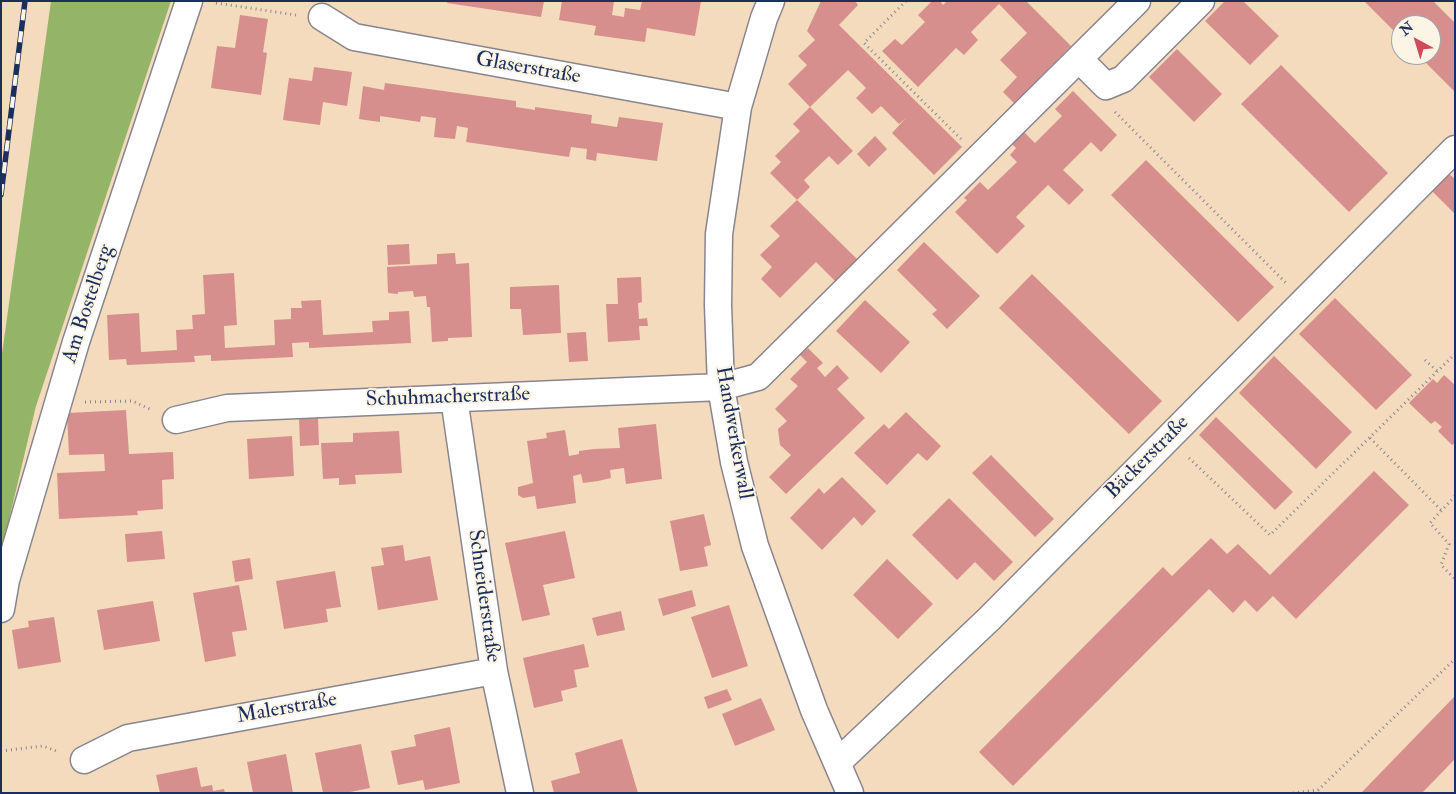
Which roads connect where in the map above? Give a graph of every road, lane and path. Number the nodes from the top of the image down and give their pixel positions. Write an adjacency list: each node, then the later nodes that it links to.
1 (189, 1): 19 (street, Am Bostelberg)
2 (771, 1): 10 (street, Handwerkerwall)
3 (906, 1): 12 (path)
4 (1137, 1): 8 (street)
5 (1201, 1): 9 (street)
6 (215, 3): 7 (path)
7 (322, 17): 10 (street, Glaserstraße)
8 (1079, 59): 9 (street); 12 (street)
9 (1106, 86): 13 (path)
10 (738, 107): 17 (street, Handwerkerwall)
11 (1455, 149): 13 (street, Bäckerstraße)
12 (979, 157): 17 (street)
13 (1304, 301): 21 (street, Bäckerstraße)
14 (1455, 354): 16 (path)
15 (1426, 360): 16 (path)
16 (1438, 371): 22 (path)
17 (721, 386): 18 (street, Schuhmacherstraße); 31 (street, Handwerkerwall)
18 (454, 398): 20 (street, Schuhmacherstraße); 28 (street, Schneiderstraße)
19 (57, 403): 20 (path); 26 (street, Am Bostelberg)
20 (176, 420)
21 (1168, 438): 22 (path); 31 (street, Bäckerstraße)
22 (1370, 438): 24 (path)
23 (1455, 496): 24 (path)
24 (1442, 510): 25 (path)
25 (1455, 579)
26 (1, 609)
27 (1455, 659): 34 (path)
28 (494, 671): 30 (street, Malerstraße); 32 (street, Schneiderstraße)
29 (1, 751): 30 (path)
30 (84, 760)
31 (837, 763): 33 (street, Handwerkerwall)
32 (520, 793)
33 (850, 793)
34 (1293, 793)

